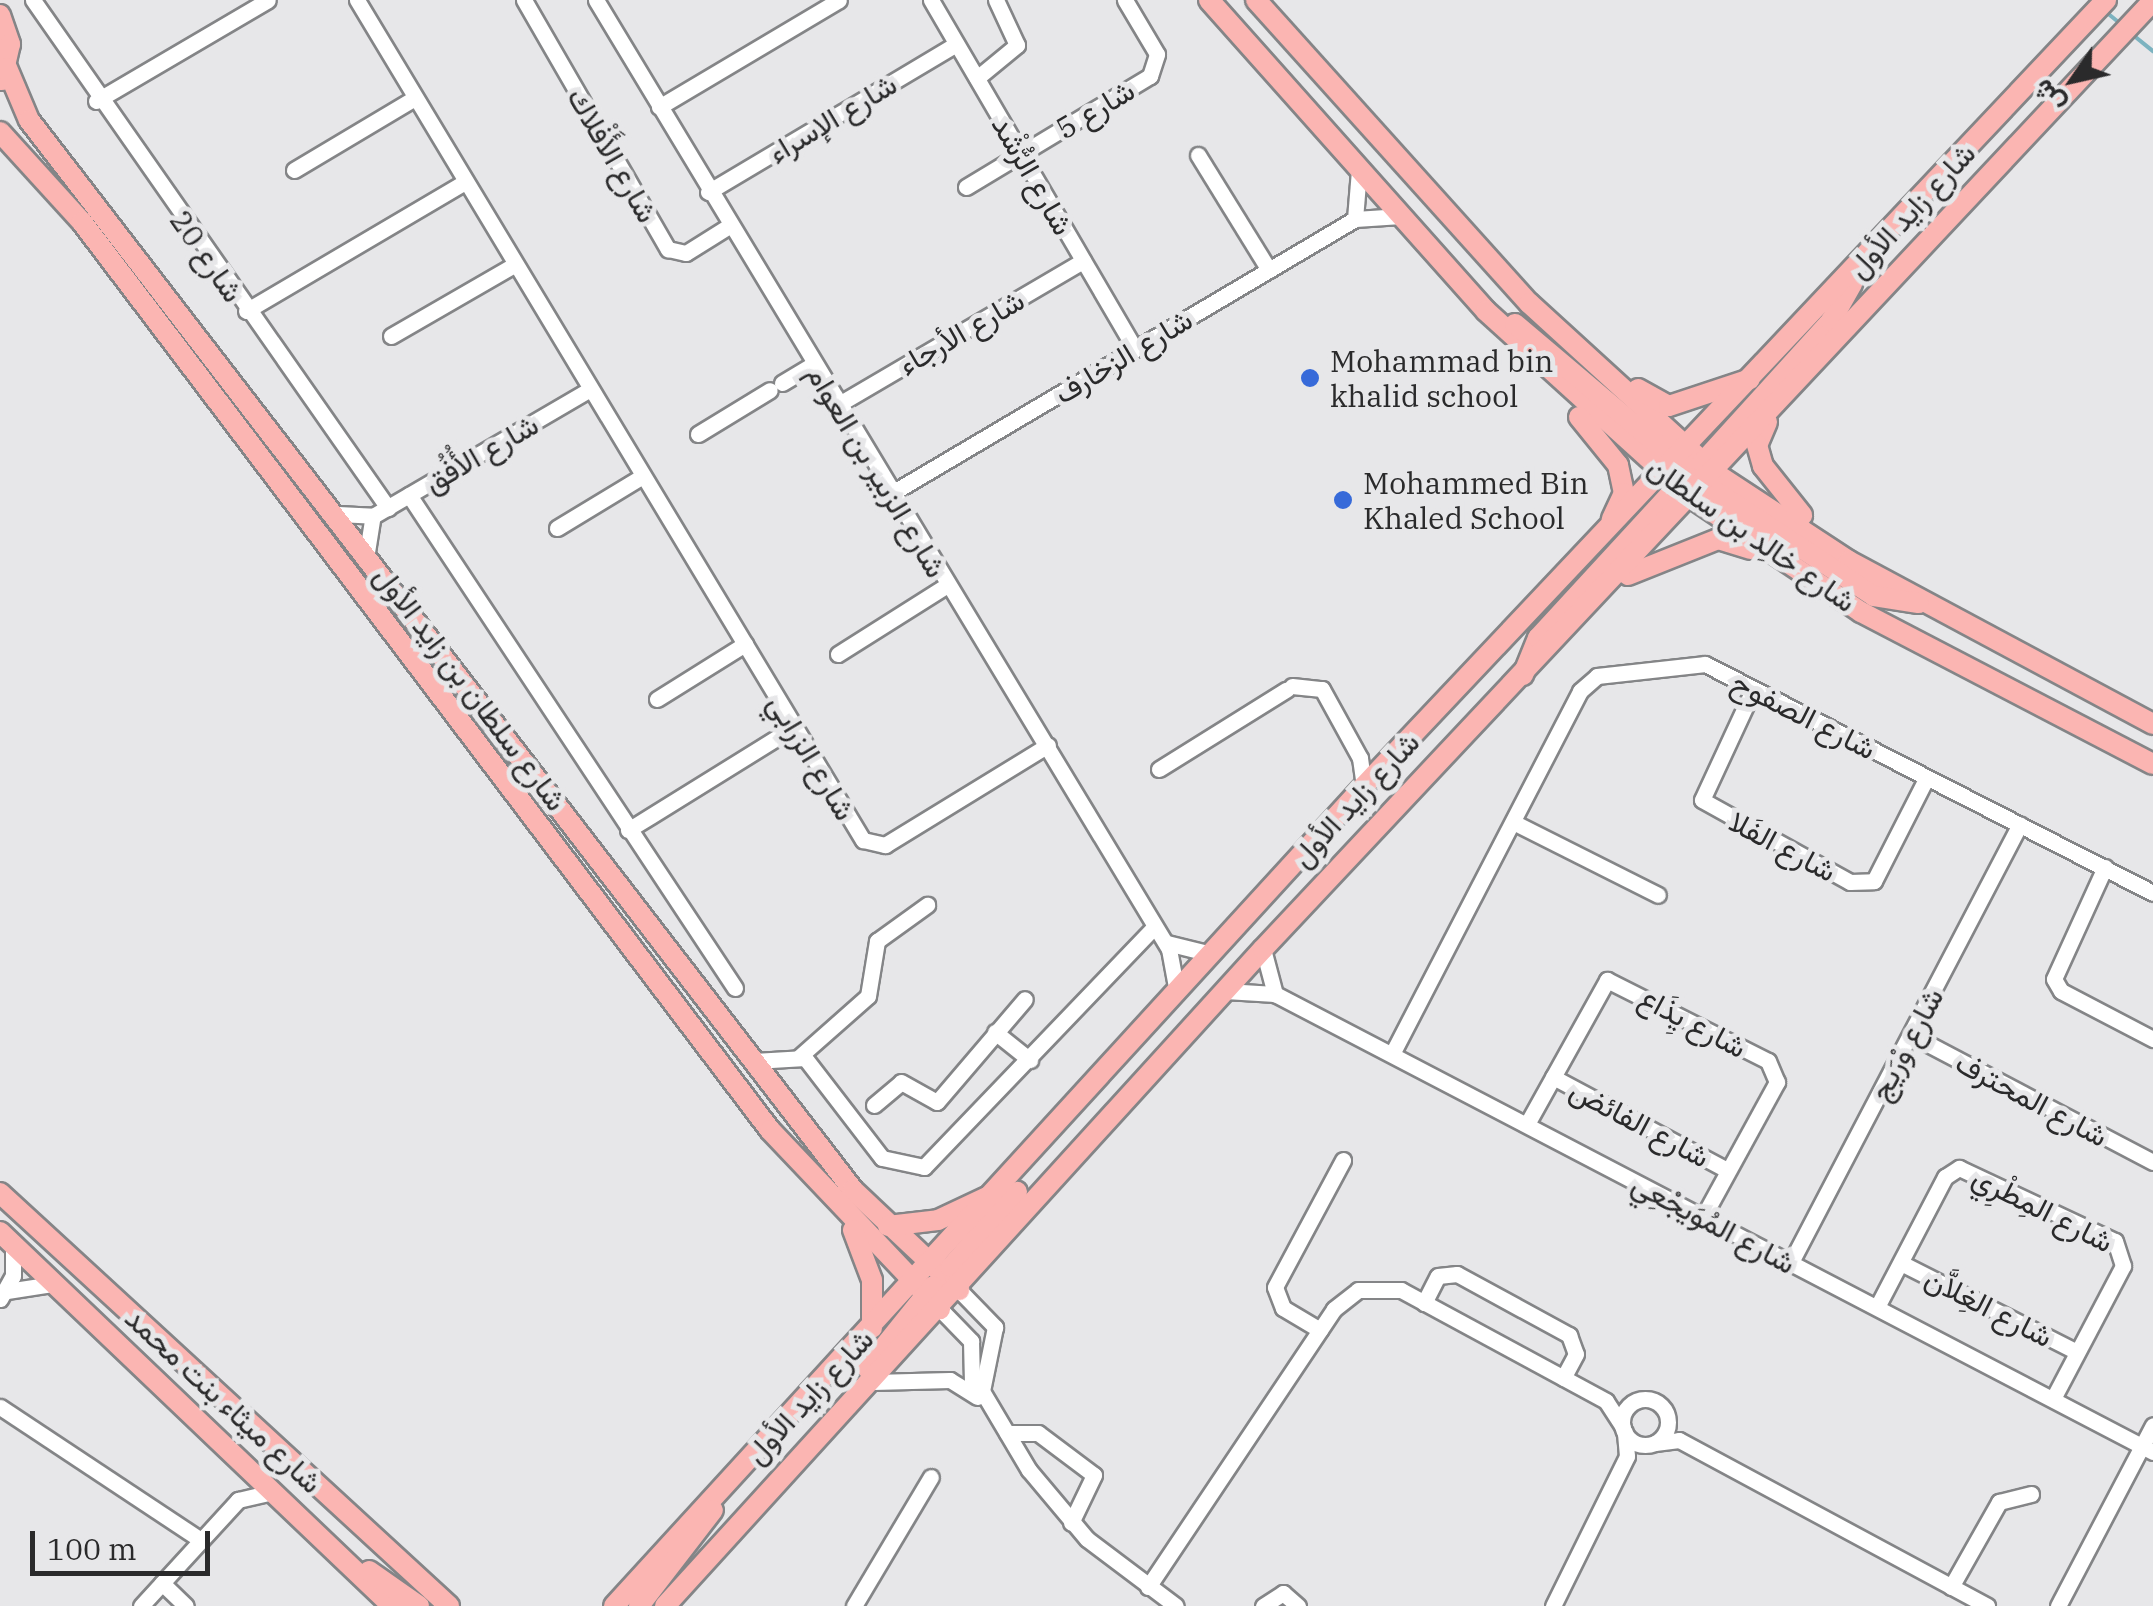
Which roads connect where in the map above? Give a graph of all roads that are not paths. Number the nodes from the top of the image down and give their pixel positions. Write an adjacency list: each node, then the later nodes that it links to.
1 (33, 0): 19 (street, شارع 20)
2 (268, 0): 19 (street)
3 (357, 0): 18 (street, شارع الزرابي)
4 (524, 0): 31 (street, شارع الأَفْلاك)
5 (596, 0): 20 (street, شارع الزبير بن العوام)
6 (839, 0): 20 (street)
7 (931, 0): 15 (street, شارع الرُّشْد)
8 (996, 0): 17 (street)
9 (1126, 0): 22 (street, شارع 5)
10 (1209, 0): 24 (main road, شارع خالِد بن سلطان)
11 (1256, 0): 39 (main road, شارع خالِد بن سلطان)
12 (2106, 0): 34 (main road, شارع زايد الأول)
13 (2153, 1): 46 (main road, شارع زايد الأول)
14 (0, 15): 16 (main road, شارع سلطان بن زايد الأول)
15 (956, 44): 17 (street, شارع الرُّشْد); 28 (street, شارع الإسراء)
16 (4, 76): 53 (main road, شارع سلطان بن زايد الأول)
17 (977, 78): 22 (street, شارع الرُّشْد)
18 (415, 98): 25 (street); 26 (street, شارع الزرابي)
19 (96, 101): 36 (street, شارع 20)
20 (659, 108): 28 (street, شارع الزبير بن العوام)
21 (0, 132): 62 (main road, شارع سلطان بن زايد الأول)
22 (1021, 154): 27 (street, شارع 5); 32 (street, شارع الرُّشْد)
23 (1198, 155): 35 (street)
24 (1359, 169): 29 (main road, شارع خالِد بن سلطان); 30 (street)
25 (294, 170)
26 (465, 182): 33 (street, شارع الزرابي); 36 (street)
27 (966, 187)
28 (708, 192): 31 (street, شارع الزبير بن العوام)
29 (1404, 217): 30 (street, شارع الزخارف); 37 (main road, شارع خالِد بن سلطان)
30 (1355, 218): 35 (street, شارع الزخارف)
31 (729, 226): 41 (street, شارع الزبير بن العوام)
32 (1084, 260): 40 (street, شارع الرُّشْد); 45 (street, شارع الأرجاء)
33 (514, 264): 38 (street); 44 (street, شارع الزرابي)
34 (1858, 266): 43 (main road, شارع زايد الأول); 48 (main road)
35 (1269, 270): 40 (street, شارع الزخارف)
36 (246, 311): 52 (street, شارع 20)
37 (1486, 311): 42 (main road, شارع خالِد بن سلطان); 48 (main road)
38 (391, 336)
39 (1572, 347): 43 (main road); 48 (main road, شارع خالِد بن سلطان)
40 (1134, 349): 50 (street, شارع الزخارف)
41 (812, 366): 45 (street, شارع الزبير بن العوام); 47 (street)
42 (1550, 373): 48 (main road, شارع خالِد بن سلطان); 56 (main road)
43 (1756, 376): 48 (main road, شارع زايد الأول)
44 (590, 389): 49 (street, شارع الزرابي); 51 (street, شارع الأُفُق)
45 (839, 404): 50 (street, شارع الزبير بن العوام)
46 (1779, 405): 48 (main road, شارع زايد الأول); 57 (main road)
47 (698, 434)
48 (1690, 473): 56 (main road, شارع زايد الأول); 57 (main road, شارع خالِد بن سلطان); 58 (main road, شارع خالِد بن سلطان); 59 (main road, شارع زايد الأول); 61 (main road); 65 (main road)
49 (643, 476): 54 (street); 63 (street, شارع الزرابي)
50 (892, 493): 60 (street, شارع الزبير بن العوام)
51 (409, 495): 52 (street, شارع الأُفُق); 80 (street)
52 (380, 512): 53 (street); 55 (street)
53 (338, 514): 55 (main road, شارع سلطان بن زايد الأول)
54 (557, 528)
55 (367, 552): 66 (main road, شارع سلطان بن زايد الأول)
56 (1585, 560): 73 (main road, شارع زايد الأول)
57 (1849, 561): 61 (main road, شارع خالِد بن سلطان)
58 (1804, 577): 59 (main road); 74 (main road, شارع خالِد بن سلطان)
59 (1613, 583): 65 (main road, شارع زايد الأول)
60 (947, 585): 64 (street); 71 (street, شارع الزبير بن العوام)
61 (1922, 602): 69 (main road, شارع خالِد بن سلطان)
62 (374, 607): 66 (main road); 110 (main road, شارع سلطان بن زايد الأول)
63 (744, 644): 68 (street); 70 (street, شارع الزرابي)
64 (838, 654)
65 (1522, 679): 86 (main road, شارع زايد الأول)
66 (465, 680): 99 (main road, شارع سلطان بن زايد الأول)
67 (1753, 690): 76 (street, شارع الصفوح); 76 (street, شارع الفَلا); 78 (street, شارع الصفوح)
68 (657, 699)
69 (2153, 724)
70 (794, 728): 71 (street, شارع الزرابي); 80 (street)
71 (1048, 745): 85 (street, شارع الزبير بن العوام)
72 (1356, 750): 73 (street); 75 (street); 77 (street)
73 (1393, 756): 77 (main road, شارع زايد الأول)
74 (2153, 764)
75 (1159, 768)
76 (1926, 778): 79 (street, شارع الصفوح)
77 (1364, 786): 87 (main road, شارع زايد الأول)
78 (1513, 822): 83 (street); 96 (street, شارع الصفوح)
79 (2020, 824): 81 (street, شارع الصفوح); 94 (street, شارع وْرَيج)
80 (628, 830): 88 (street)
81 (2104, 868): 82 (street, شارع الصفوح); 95 (street)
82 (2153, 894)
83 (1658, 895)
84 (927, 906): 97 (street)
85 (1158, 934): 87 (street); 90 (street, شارع الزبير بن العوام); 98 (street)
86 (1263, 949): 89 (main road, شارع زايد الأول); 91 (street)
87 (1211, 954): 90 (main road, شارع زايد الأول)
88 (736, 988)
89 (1225, 991): 91 (street, شارع المُوَيجْعِي); 118 (main road, شارع زايد الأول)
90 (1177, 992): 101 (main road, شارع زايد الأول)
91 (1275, 994): 96 (street, شارع المُوَيجْعِي)
92 (1024, 999): 93 (street)
93 (995, 1032): 98 (street); 103 (street)
94 (1911, 1035): 106 (street, شارع المحترف); 116 (street, شارع وْرَيج)
95 (2153, 1039)
96 (1392, 1054): 104 (street, شارع المُوَيجْعِي)
97 (794, 1059): 98 (street); 99 (street); 102 (street)
98 (1030, 1060)
99 (754, 1062): 102 (main road, شارع سلطان بن زايد الأول)
100 (1553, 1077): 104 (street, شارع يِذَاع); 107 (street, شارع الفائض); 107 (street, شارع يِذَاع)
101 (1087, 1094): 108 (main road, شارع زايد الأول); 118 (main road)
102 (782, 1099): 112 (main road, شارع سلطان بن زايد الأول)
103 (874, 1105)
104 (1526, 1124): 111 (street, شارع المُوَيجْعِي)
105 (1343, 1160): 124 (street)
106 (2153, 1162)
107 (1728, 1170): 111 (street, شارع يِذَاع)
108 (1002, 1189): 112 (main road); 115 (main road, شارع زايد الأول)
109 (0, 1193): 158 (main road, شارع ميثاء بنت محمد)
110 (844, 1216): 120 (main road, شارع سلطان بن زايد الأول); 123 (main road)
111 (1702, 1217): 116 (street, شارع المُوَيجْعِي)
112 (888, 1226): 115 (main road, شارع سلطان بن زايد الأول)
113 (6, 1238): 117 (main road, شارع ميثاء بنت محمد); 119 (street)
114 (1901, 1263): 122 (street, شارع المِطْرِي); 125 (street, شارع الغِلاَّن); 125 (street, شارع المِطْرِي)
115 (930, 1264): 118 (main road, شارع سلطان بن زايد الأول); 120 (main road)
116 (1790, 1264): 122 (street, شارع المُوَيجْعِي)
117 (53, 1284): 119 (street); 141 (main road, شارع ميثاء بنت محمد)
118 (961, 1288): 120 (main road, شارع زايد الأول); 136 (street)
119 (4, 1295)
120 (928, 1297): 123 (main road, شارع زايد الأول); 127 (main road, شارع زايد الأول); 128 (street); 142 (main road)
121 (1424, 1302): 124 (street); 126 (street); 126 (street)
122 (1877, 1307): 129 (street, شارع المُوَيجْعِي)
123 (872, 1328): 144 (main road, شارع زايد الأول)
124 (1320, 1330): 152 (street)
125 (2077, 1352): 129 (street, شارع المِطْرِي)
126 (1564, 1378): 131 (street)
127 (873, 1382): 128 (street); 142 (main road, شارع زايد الأول)
128 (978, 1398): 136 (street)
129 (2053, 1399): 139 (street, شارع المُوَيجْعِي)
130 (1635, 1400): 131 (street); 133 (street); 135 (street)
131 (1606, 1401): 135 (street)
132 (0, 1407): 149 (street)
133 (1669, 1420): 137 (street); 138 (street)
134 (2153, 1425): 139 (street)
135 (1624, 1429): 138 (street); 140 (street)
136 (1007, 1433): 148 (street); 148 (street)
137 (1679, 1440): 138 (street); 153 (street)
138 (1650, 1444): 140 (street)
139 (2148, 1449): 168 (street)
140 (1627, 1456): 166 (street)
141 (243, 1462): 145 (main road, شارع ميثاء بنت محمد); 147 (street)
142 (790, 1473): 161 (main road, شارع زايد الأول)
143 (932, 1476): 162 (street)
144 (722, 1490): 159 (main road, شارع زايد الأول); 160 (main road)
145 (274, 1492): 147 (street); 150 (main road, شارع ميثاء بنت محمد)
146 (2031, 1494): 153 (street)
147 (238, 1500): 149 (street)
148 (1071, 1523): 152 (street)
149 (200, 1540): 151 (street)
150 (344, 1560): 156 (main road, شارع ميثاء بنت محمد); 157 (main road)
151 (162, 1583): 154 (street); 155 (street)
152 (1148, 1587): 163 (street)
153 (1951, 1587): 167 (street)
154 (140, 1606)
155 (186, 1606)
156 (392, 1606)
157 (420, 1606)
158 (449, 1606)
159 (614, 1606)
160 (639, 1606)
161 (666, 1606)
162 (854, 1606)
163 (1176, 1606)
164 (1263, 1606): 165 (street)
165 (1298, 1606)
166 (1553, 1606)
167 (1987, 1606)
168 (2058, 1606)

